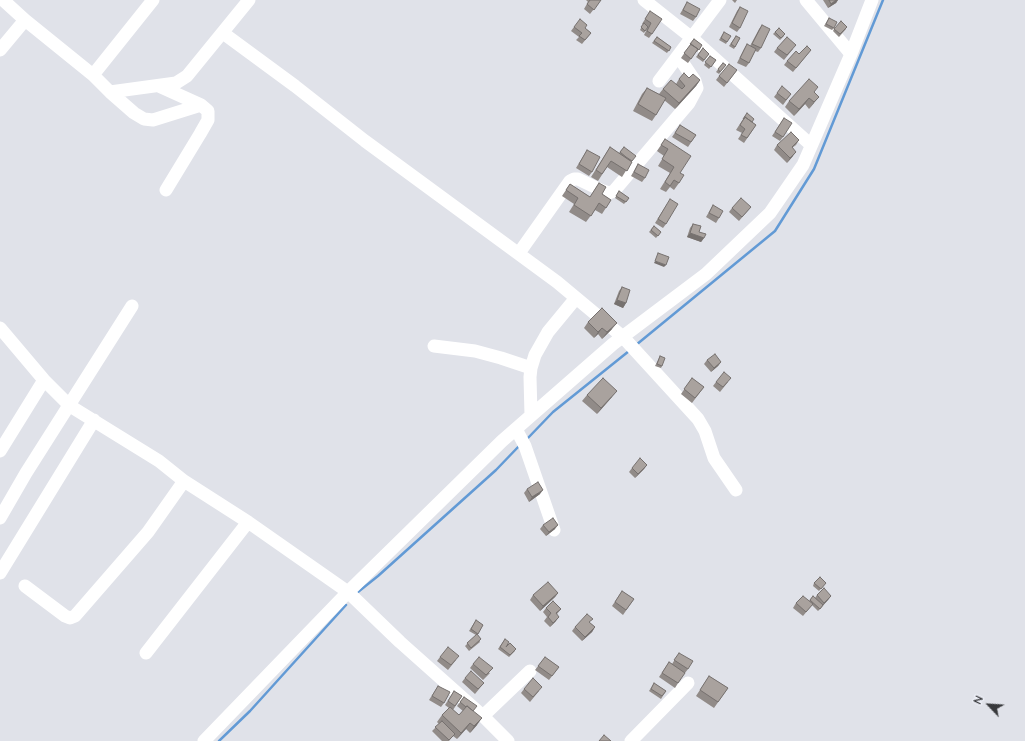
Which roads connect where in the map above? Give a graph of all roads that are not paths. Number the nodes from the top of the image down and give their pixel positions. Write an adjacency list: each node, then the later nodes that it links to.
1 (3, 0): 8 (street)
2 (153, 0): 14 (street)
3 (249, 0): 9 (street)
4 (644, 0): 10 (street)
5 (720, 0): 10 (street)
6 (806, 0): 12 (street)
7 (872, 0): 12 (street)
8 (25, 20): 11 (street); 14 (street)
9 (223, 33): 16 (street); 21 (street)
10 (692, 38): 13 (street); 19 (street)
11 (0, 50)
12 (851, 54): 19 (street)
13 (678, 56): 15 (street); 21 (street)
14 (93, 75): 17 (street)
15 (659, 81)
16 (159, 86): 17 (street); 18 (street)
17 (110, 92): 18 (street)
18 (201, 105): 20 (street)
19 (811, 146): 25 (street)
20 (166, 190)
21 (519, 254): 22 (street)
22 (576, 298): 25 (street); 27 (street)
23 (132, 306): 29 (street)
24 (1, 332): 28 (street)
25 (628, 342): 30 (street); 35 (street)
26 (434, 346): 27 (street)
27 (531, 368): 30 (street)
28 (44, 380): 29 (street); 33 (street)
29 (70, 406): 31 (street); 36 (street)
30 (531, 415): 32 (street)
31 (94, 420): 34 (street); 39 (street)
32 (517, 430): 38 (street); 41 (street)
33 (0, 451)
34 (184, 481): 37 (street); 40 (street)
35 (736, 490)
36 (0, 518)
37 (248, 522): 41 (street); 42 (street)
38 (554, 530)
39 (0, 573)
40 (25, 586)
41 (348, 592): 45 (street); 46 (street)
42 (146, 653)
43 (530, 671): 45 (street)
44 (688, 683): 48 (street)
45 (483, 716): 47 (street)
46 (204, 741)
47 (508, 741)
48 (631, 741)

